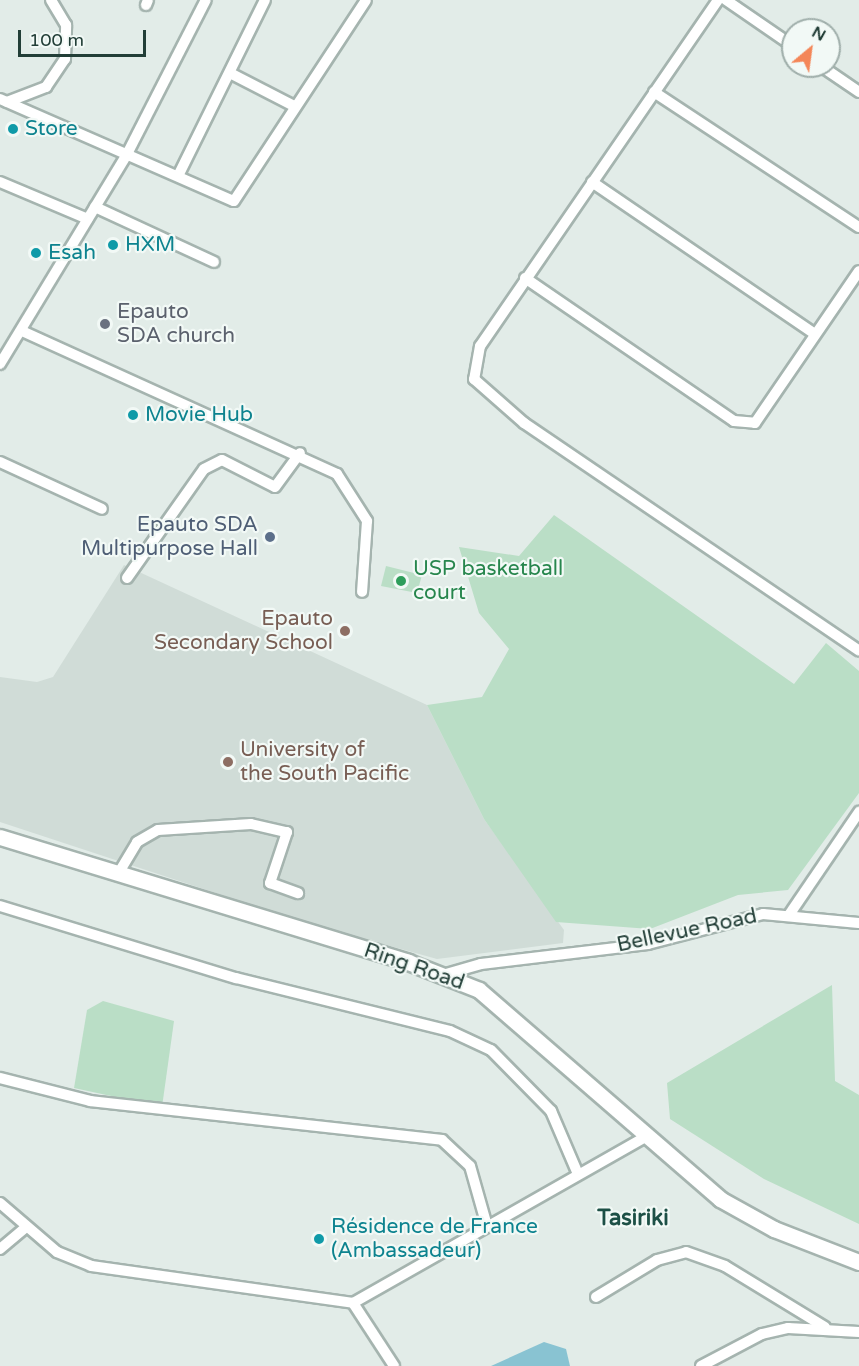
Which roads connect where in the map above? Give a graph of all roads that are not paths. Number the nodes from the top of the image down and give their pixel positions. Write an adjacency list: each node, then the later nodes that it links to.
1 (51, 0): 12 (street)
2 (207, 0): 14 (street)
3 (265, 0): 8 (street)
4 (366, 0): 13 (street)
5 (718, 0): 10 (street)
6 (726, 0): 7 (street)
7 (781, 38)
8 (230, 73): 13 (street); 15 (street)
9 (839, 78): 11 (street)
10 (654, 92): 17 (street); 20 (street)
11 (859, 92)
12 (4, 100): 14 (street)
13 (294, 106): 15 (street)
14 (126, 156): 15 (street); 18 (street)
15 (178, 176)
16 (0, 182): 19 (street)
17 (592, 182): 23 (street); 25 (street)
18 (95, 207): 19 (street); 21 (street)
19 (88, 219): 24 (street)
20 (859, 227)
21 (214, 262)
22 (859, 271): 25 (street)
23 (525, 278): 25 (street); 32 (street)
24 (22, 331): 26 (street); 27 (street)
25 (815, 334)
26 (0, 364)
27 (300, 453): 30 (street); 31 (street)
28 (0, 462): 29 (street)
29 (102, 509)
30 (127, 578)
31 (362, 592)
32 (859, 651)
33 (859, 812): 38 (street)
34 (0, 837): 35 (main road, Ring Road)
35 (118, 874): 36 (street); 40 (main road, Ring Road)
36 (298, 893)
37 (0, 906): 43 (street)
38 (789, 915): 39 (street, Bellevue Road); 40 (street, Bellevue Road)
39 (859, 923)
40 (446, 974): 42 (main road, Ring Road)
41 (0, 1078): 45 (street)
42 (649, 1135): 43 (street); 48 (main road, Ring Road)
43 (578, 1174): 45 (street)
44 (0, 1203): 46 (street)
45 (487, 1226): 50 (street)
46 (25, 1228): 47 (street); 50 (street)
47 (0, 1250)
48 (859, 1262)
49 (596, 1297): 51 (street)
50 (353, 1303): 53 (street)
51 (825, 1327): 52 (street); 54 (street)
52 (859, 1332)
53 (394, 1366)
54 (701, 1366)

